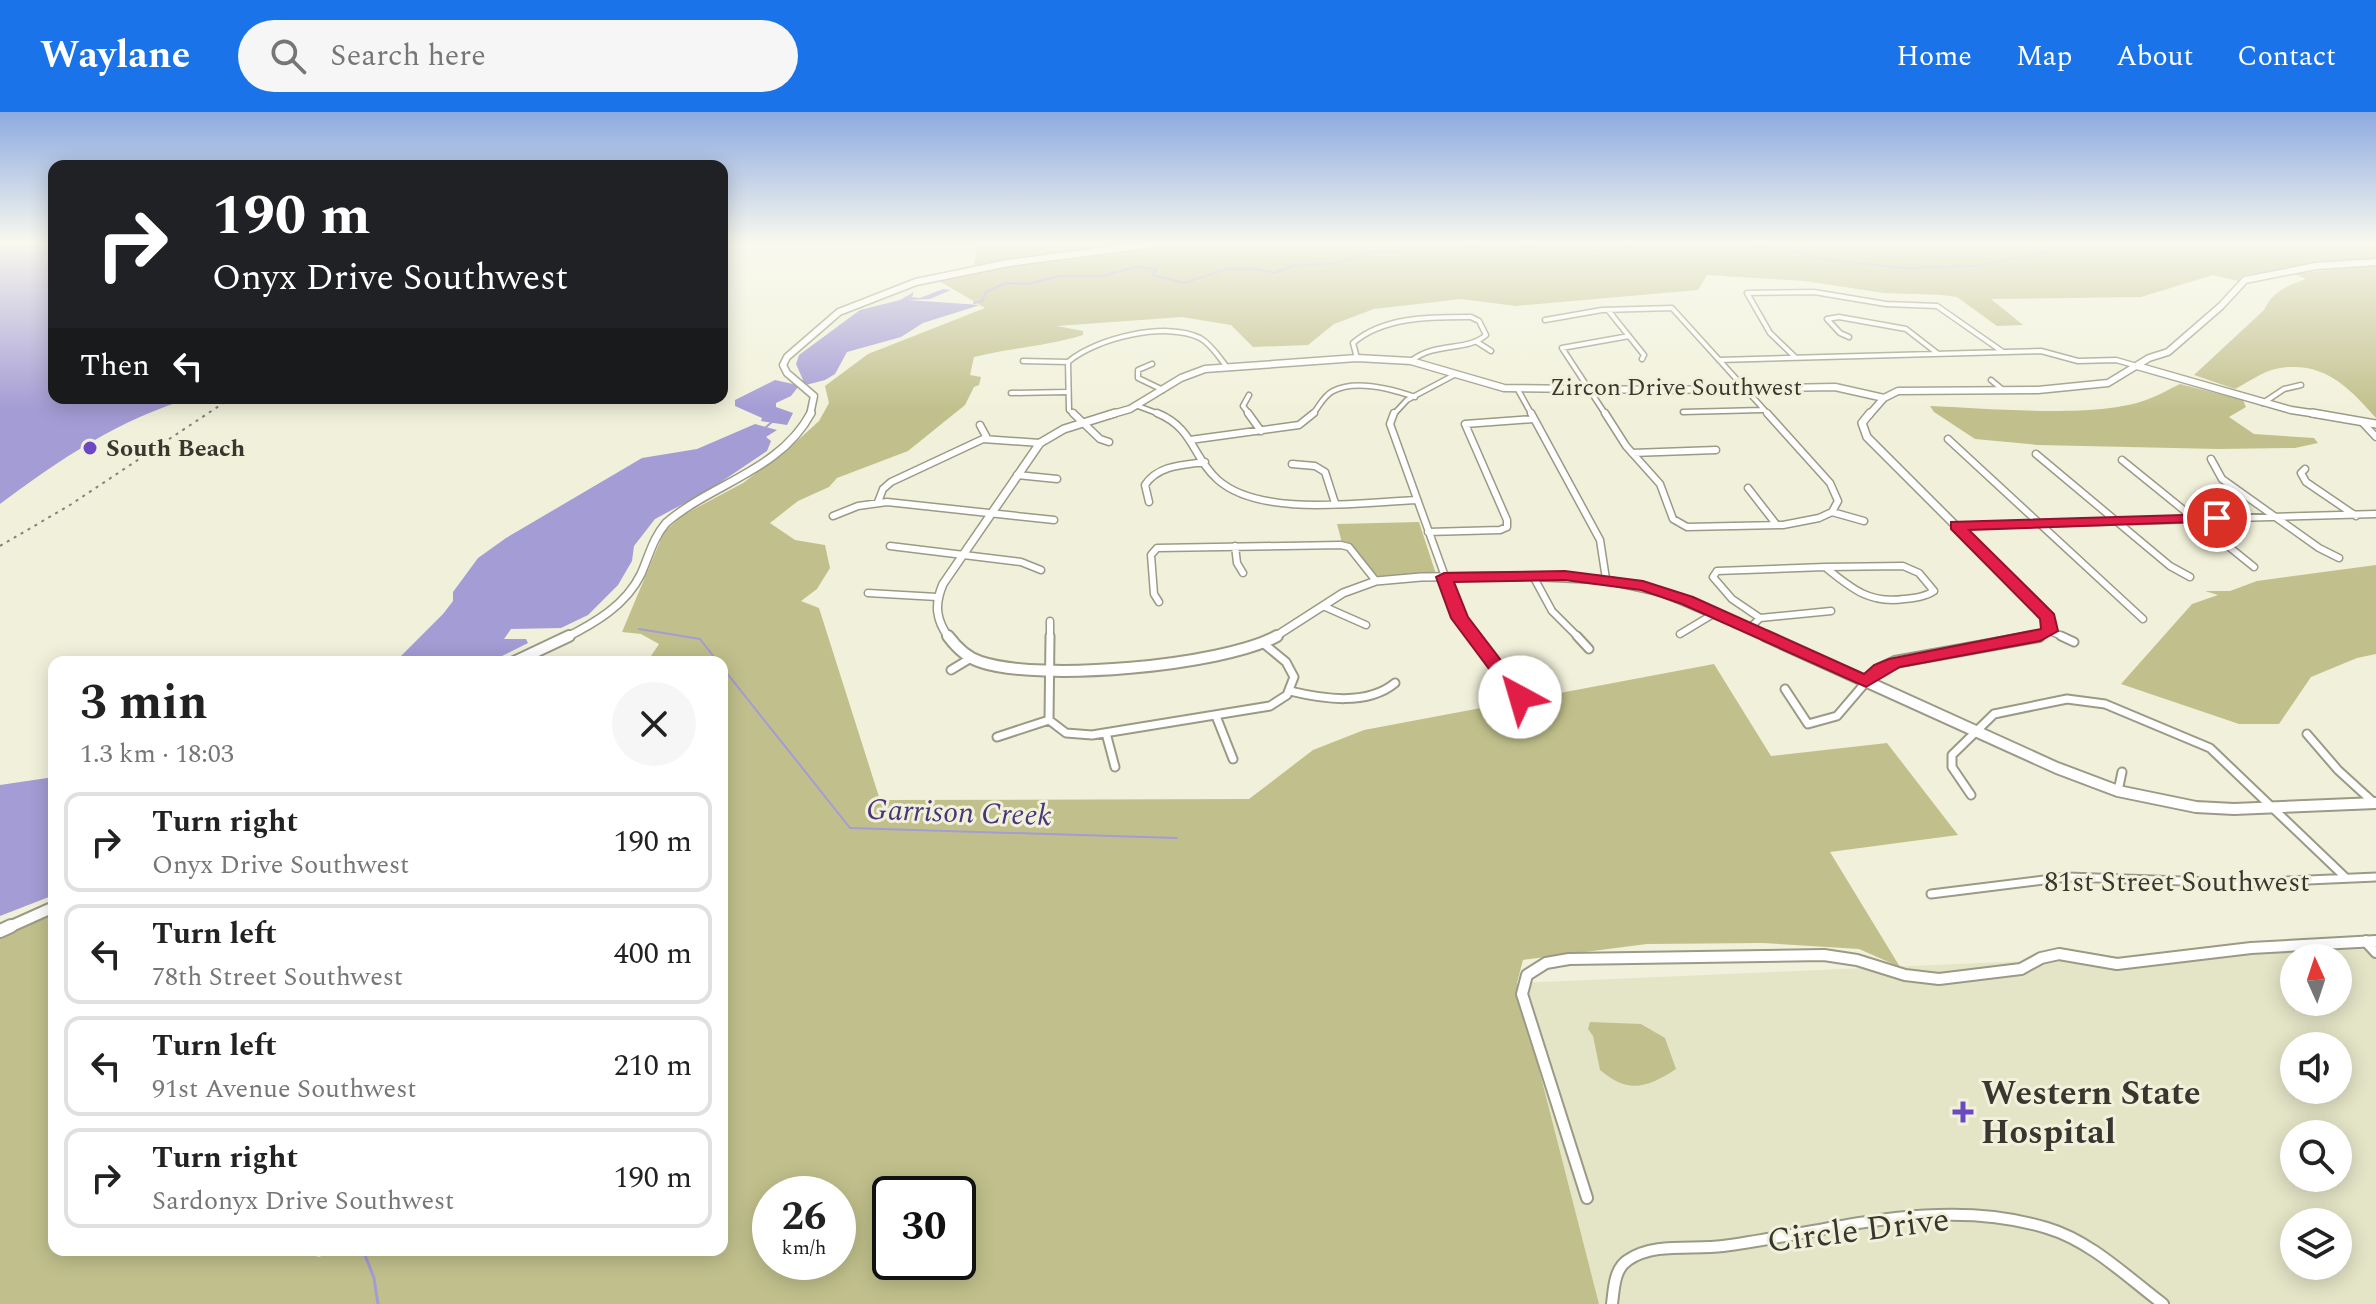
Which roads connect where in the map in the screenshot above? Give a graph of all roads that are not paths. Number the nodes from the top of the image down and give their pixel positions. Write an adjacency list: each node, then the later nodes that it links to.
1 (871, 299): 116 (street)
2 (1750, 299): 13 (street)
3 (1854, 299): 11 (street)
4 (2228, 299): 22 (street, Zircon Drive Southwest)
5 (1608, 310): 6 (street); 7 (street); 16 (street)
6 (1545, 320)
7 (1629, 336): 15 (street); 27 (street)
8 (1849, 337): 12 (street)
9 (1477, 342): 10 (street); 14 (street); 18 (street)
10 (1491, 351)
11 (2003, 352): 12 (street); 22 (street)
12 (1938, 353): 13 (street)
13 (1795, 357): 16 (street)
14 (1357, 358): 18 (street, Zircon Drive Southwest); 21 (street, Zircon Drive Southwest)
15 (1642, 359)
16 (1719, 360): 29 (street)
17 (1023, 361): 19 (street)
18 (1411, 361): 23 (street, Zircon Drive Southwest)
19 (1068, 362): 21 (street); 33 (street)
20 (1152, 364): 31 (street)
21 (1226, 366): 31 (street, Zircon Drive Southwest)
22 (2137, 366): 30 (street, Zircon Drive Southwest); 38 (street)
23 (1456, 374): 28 (street, Zircon Drive Southwest); 36 (street)
24 (1991, 380): 32 (street)
25 (2069, 380): 30 (street)
26 (2301, 385): 38 (street)
27 (1587, 387): 28 (street, Zircon Drive Southwest); 29 (street, Zircon Drive Southwest); 57 (street)
28 (1517, 388): 42 (street)
29 (1743, 388): 37 (street, Zircon Drive Southwest); 40 (street)
30 (2082, 388): 32 (street, Zircon Drive Southwest)
31 (1163, 390): 39 (street, Zircon Drive Southwest)
32 (2003, 390): 37 (street, Zircon Drive Southwest)
33 (1066, 392): 34 (street); 45 (street)
34 (1011, 393)
35 (1249, 395): 49 (street)
36 (1415, 397): 44 (street); 68 (street)
37 (1884, 398): 85 (street)
38 (2263, 403): 43 (street)
39 (1138, 406): 45 (street, Zircon Drive Southwest); 53 (street)
40 (1762, 410): 41 (street); 73 (street)
41 (1683, 412)
42 (1533, 419): 86 (street); 98 (street)
43 (2362, 422): 46 (street); 50 (street)
44 (1303, 423): 48 (street); 49 (street)
45 (1083, 424): 54 (street); 55 (street, Zircon Drive Southwest)
46 (2376, 424)
47 (980, 425): 51 (street)
48 (1312, 430)
49 (1261, 431): 53 (street)
50 (2376, 437)
51 (987, 438): 55 (street); 69 (street)
52 (1948, 439): 83 (street)
53 (1190, 440): 61 (street)
54 (1109, 442)
55 (1040, 443): 64 (street, Zircon Drive Southwest)
56 (1716, 450): 57 (street)
57 (1632, 453): 84 (street)
58 (2036, 454): 82 (street)
59 (2211, 459): 78 (street)
60 (2122, 460): 79 (street)
61 (1205, 462): 67 (street); 70 (street)
62 (1292, 464): 71 (street)
63 (2305, 469): 77 (street)
64 (1017, 475): 65 (street); 74 (street, Zircon Drive Southwest)
65 (1057, 479)
66 (1748, 488): 84 (street)
67 (1246, 496): 71 (street); 72 (street)
68 (1417, 500): 71 (street); 86 (street)
69 (878, 502): 74 (street); 76 (street)
70 (1149, 502)
71 (1335, 503)
72 (1237, 504)
73 (1832, 512): 81 (street); 84 (street)
74 (992, 513): 80 (street); 89 (street, Zircon Drive Southwest)
75 (2376, 514): 77 (street)
76 (833, 516)
77 (2356, 516): 78 (street)
78 (2277, 518): 79 (street); 90 (street)
79 (2196, 519): 82 (street); 92 (street)
80 (1054, 520)
81 (1864, 521)
82 (2117, 521): 83 (street); 97 (street)
83 (2037, 523): 85 (street); 107 (street)
84 (1776, 524)
85 (1956, 526): 111 (street)
86 (1428, 532): 96 (street)
87 (890, 546): 89 (street)
88 (1235, 546): 94 (street); 99 (street); 102 (street)
89 (964, 555): 93 (street); 101 (street, Zircon Drive Southwest)
90 (2339, 558)
91 (1825, 567): 91 (street); 106 (street)
92 (2254, 567)
93 (1041, 570)
94 (1243, 573)
95 (1533, 576): 96 (street); 98 (street); 115 (street)
96 (1444, 577): 99 (street); 124 (street)
97 (2190, 577)
98 (1606, 579): 105 (street)
99 (1376, 581): 103 (street)
100 (868, 593): 101 (street)
101 (937, 597): 117 (street)
102 (1159, 602)
103 (1323, 606): 109 (street); 114 (street)
104 (1831, 611): 106 (street)
105 (1715, 613): 110 (street); 112 (street)
106 (1760, 618): 110 (street)
107 (2143, 619)
108 (1050, 621): 118 (street)
109 (1366, 625)
110 (1749, 629): 120 (street)
111 (2050, 631): 113 (street); 120 (street)
112 (1680, 634)
113 (2074, 642)
114 (1263, 643): 118 (street); 123 (street)
115 (1589, 649)
116 (526, 656)
117 (971, 658): 118 (street); 119 (street)
118 (1050, 669): 126 (street)
119 (951, 670)
120 (1866, 682): 122 (street); 127 (street)
121 (1395, 683): 123 (street)
122 (1785, 689)
123 (1290, 691): 125 (street)
124 (1520, 697)
125 (1216, 716): 128 (street); 131 (street)
126 (1049, 720): 128 (street); 130 (street)
127 (1974, 730): 134 (street); 135 (street); 137 (street)
128 (1106, 733): 132 (street)
129 (2307, 734): 136 (street)
130 (997, 737)
131 (1233, 759)
132 (1115, 767)
133 (2122, 772): 134 (street)
134 (2118, 791): 137 (street)
135 (1971, 795)
136 (2375, 803): 137 (street)
137 (2271, 807): 139 (street)
138 (2376, 877): 139 (street, 81st Street Southwest)
139 (2346, 878): 140 (street, 81st Street Southwest)
140 (1931, 894)
141 (48, 910): 142 (street)
142 (0, 931)
143 (2371, 941): 144 (street); 145 (street)
144 (2376, 952)
145 (1587, 1198)
146 (1612, 1304): 147 (street, Circle Drive)
147 (2163, 1304)

